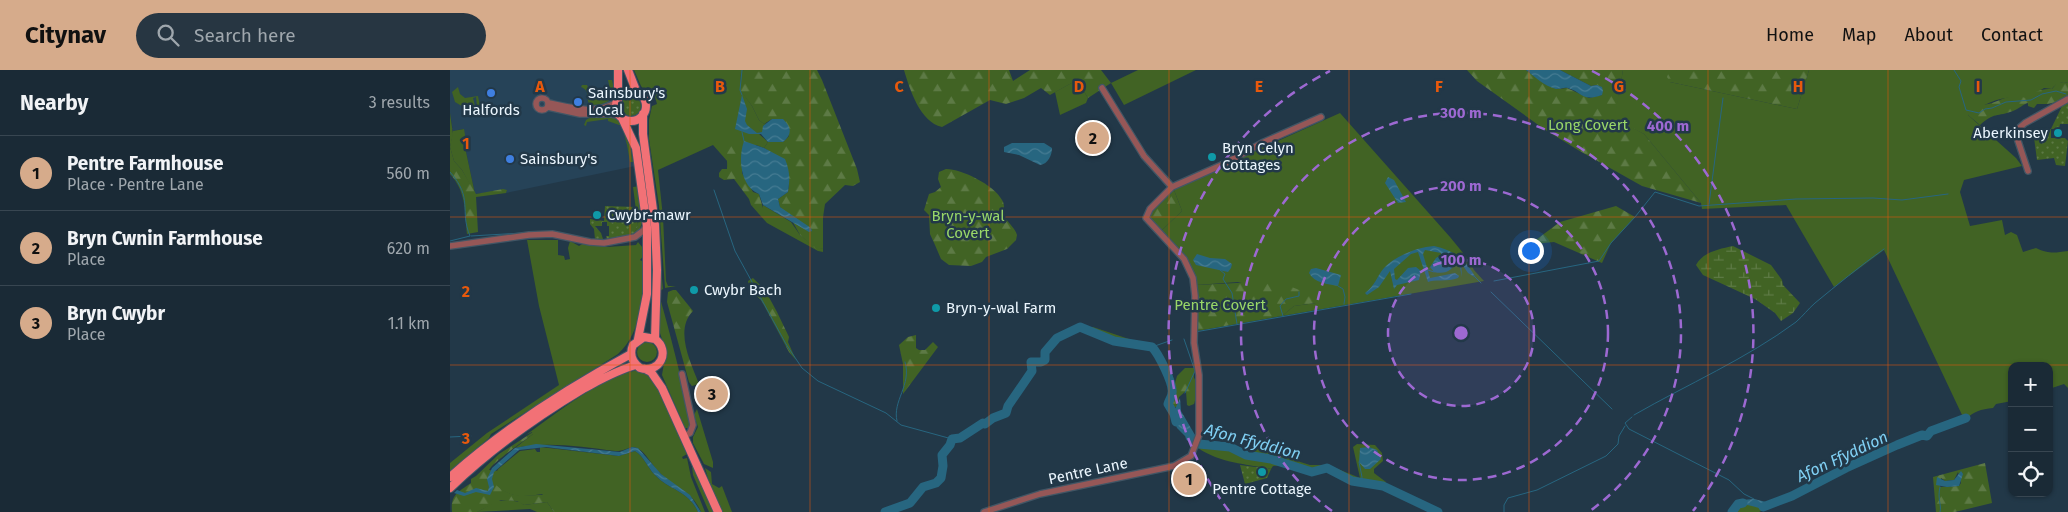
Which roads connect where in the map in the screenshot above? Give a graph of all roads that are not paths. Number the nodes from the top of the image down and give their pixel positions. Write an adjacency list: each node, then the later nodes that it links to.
1 (618, 70): 6 (main road)
2 (628, 70): 4 (main road)
3 (1102, 88): 11 (street)
4 (638, 93): 6 (main road); 7 (main road)
5 (2068, 99): 10 (street)
6 (617, 101): 8 (main road); 8 (street)
7 (643, 114): 8 (main road); 16 (main road)
8 (621, 117): 12 (main road)
9 (1321, 117): 11 (street)
10 (2028, 171)
11 (1172, 187): 28 (street, Pentre Lane)
12 (647, 224): 13 (street); 15 (main road)
13 (635, 237): 14 (street); 15 (street)
14 (450, 246)
15 (648, 248): 17 (main road)
16 (655, 338): 17 (main road); 20 (main road)
17 (638, 339): 18 (main road)
18 (631, 354): 19 (main road); 25 (main road)
19 (636, 365): 21 (main road); 26 (main road)
20 (657, 366): 21 (main road); 23 (main road)
21 (645, 369): 23 (main road)
22 (682, 374): 24 (street)
23 (662, 388): 24 (main road)
24 (684, 436): 27 (main road)
25 (450, 477)
26 (450, 488)
27 (718, 512)
28 (984, 512)

